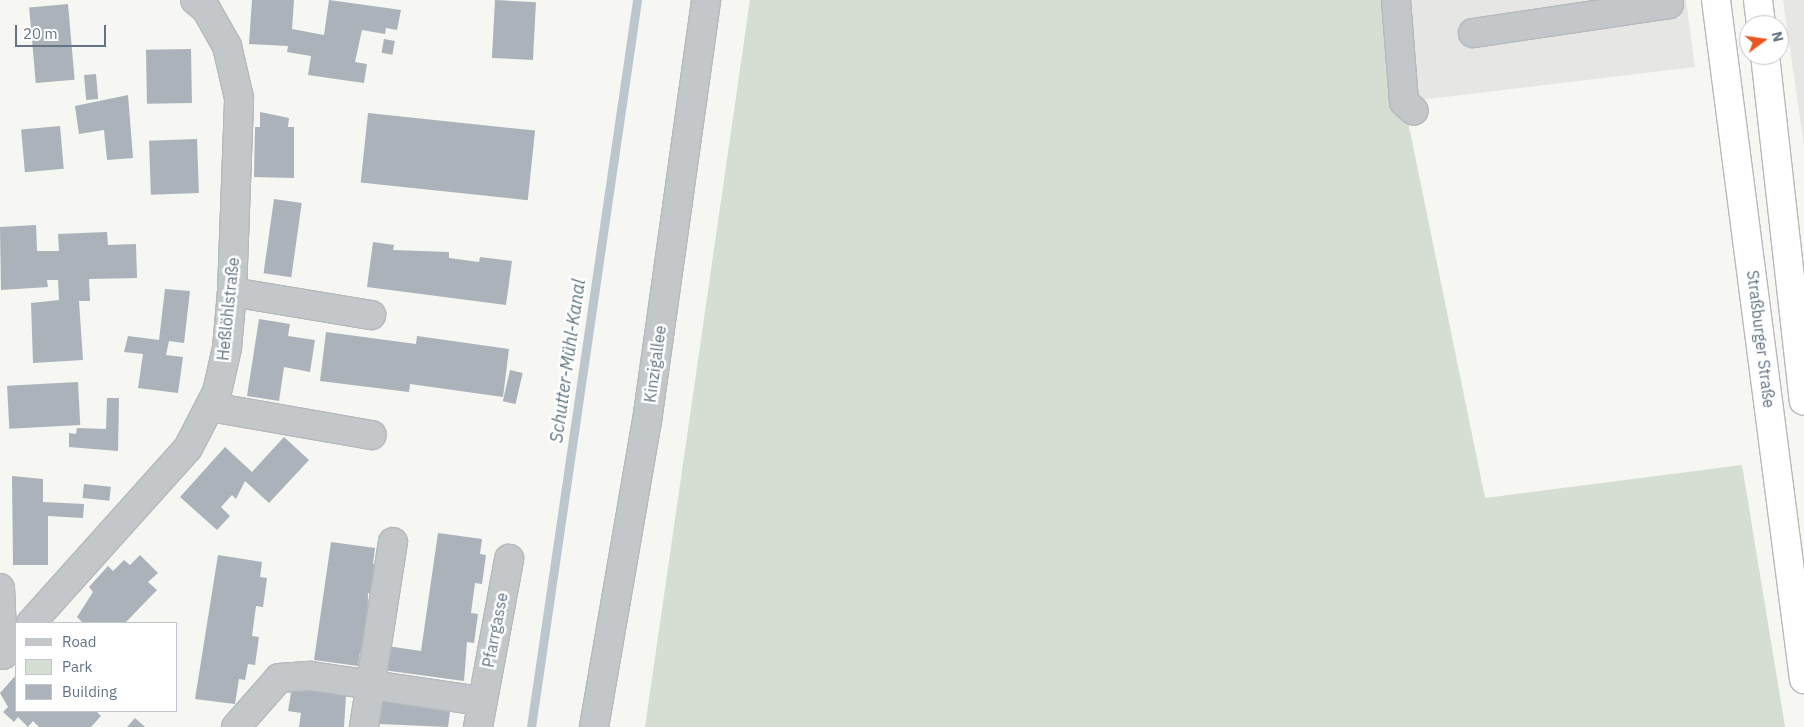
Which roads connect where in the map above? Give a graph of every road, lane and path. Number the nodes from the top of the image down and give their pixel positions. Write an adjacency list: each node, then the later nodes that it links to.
1 (194, 0): 12 (street, Heßlöhlstraße)
2 (706, 0): 27 (street, Kinzigallee)
3 (1396, 0): 11 (street)
4 (1716, 0): 22 (highway, Straßburger Straße)
5 (1758, 0): 8 (highway)
6 (1669, 4): 7 (street)
7 (1622, 6): 9 (street)
8 (1760, 15)
9 (1473, 33)
10 (1766, 65): 14 (highway)
11 (1414, 111)
12 (232, 292): 13 (street); 15 (street, Heßlöhlstraße)
13 (371, 314)
14 (1804, 401)
15 (211, 408): 16 (street); 20 (street, Heßlöhlstraße)
16 (372, 436)
17 (393, 542): 23 (street)
18 (509, 559): 24 (street, Pfarrgasse)
19 (0, 588): 21 (street)
20 (32, 622)
21 (6, 652)
22 (1804, 679)
23 (370, 683): 24 (street, Pfarrgasse); 25 (street, Pfarrgasse); 26 (street)
24 (480, 714)
25 (236, 727)
26 (364, 727)
27 (594, 727)

